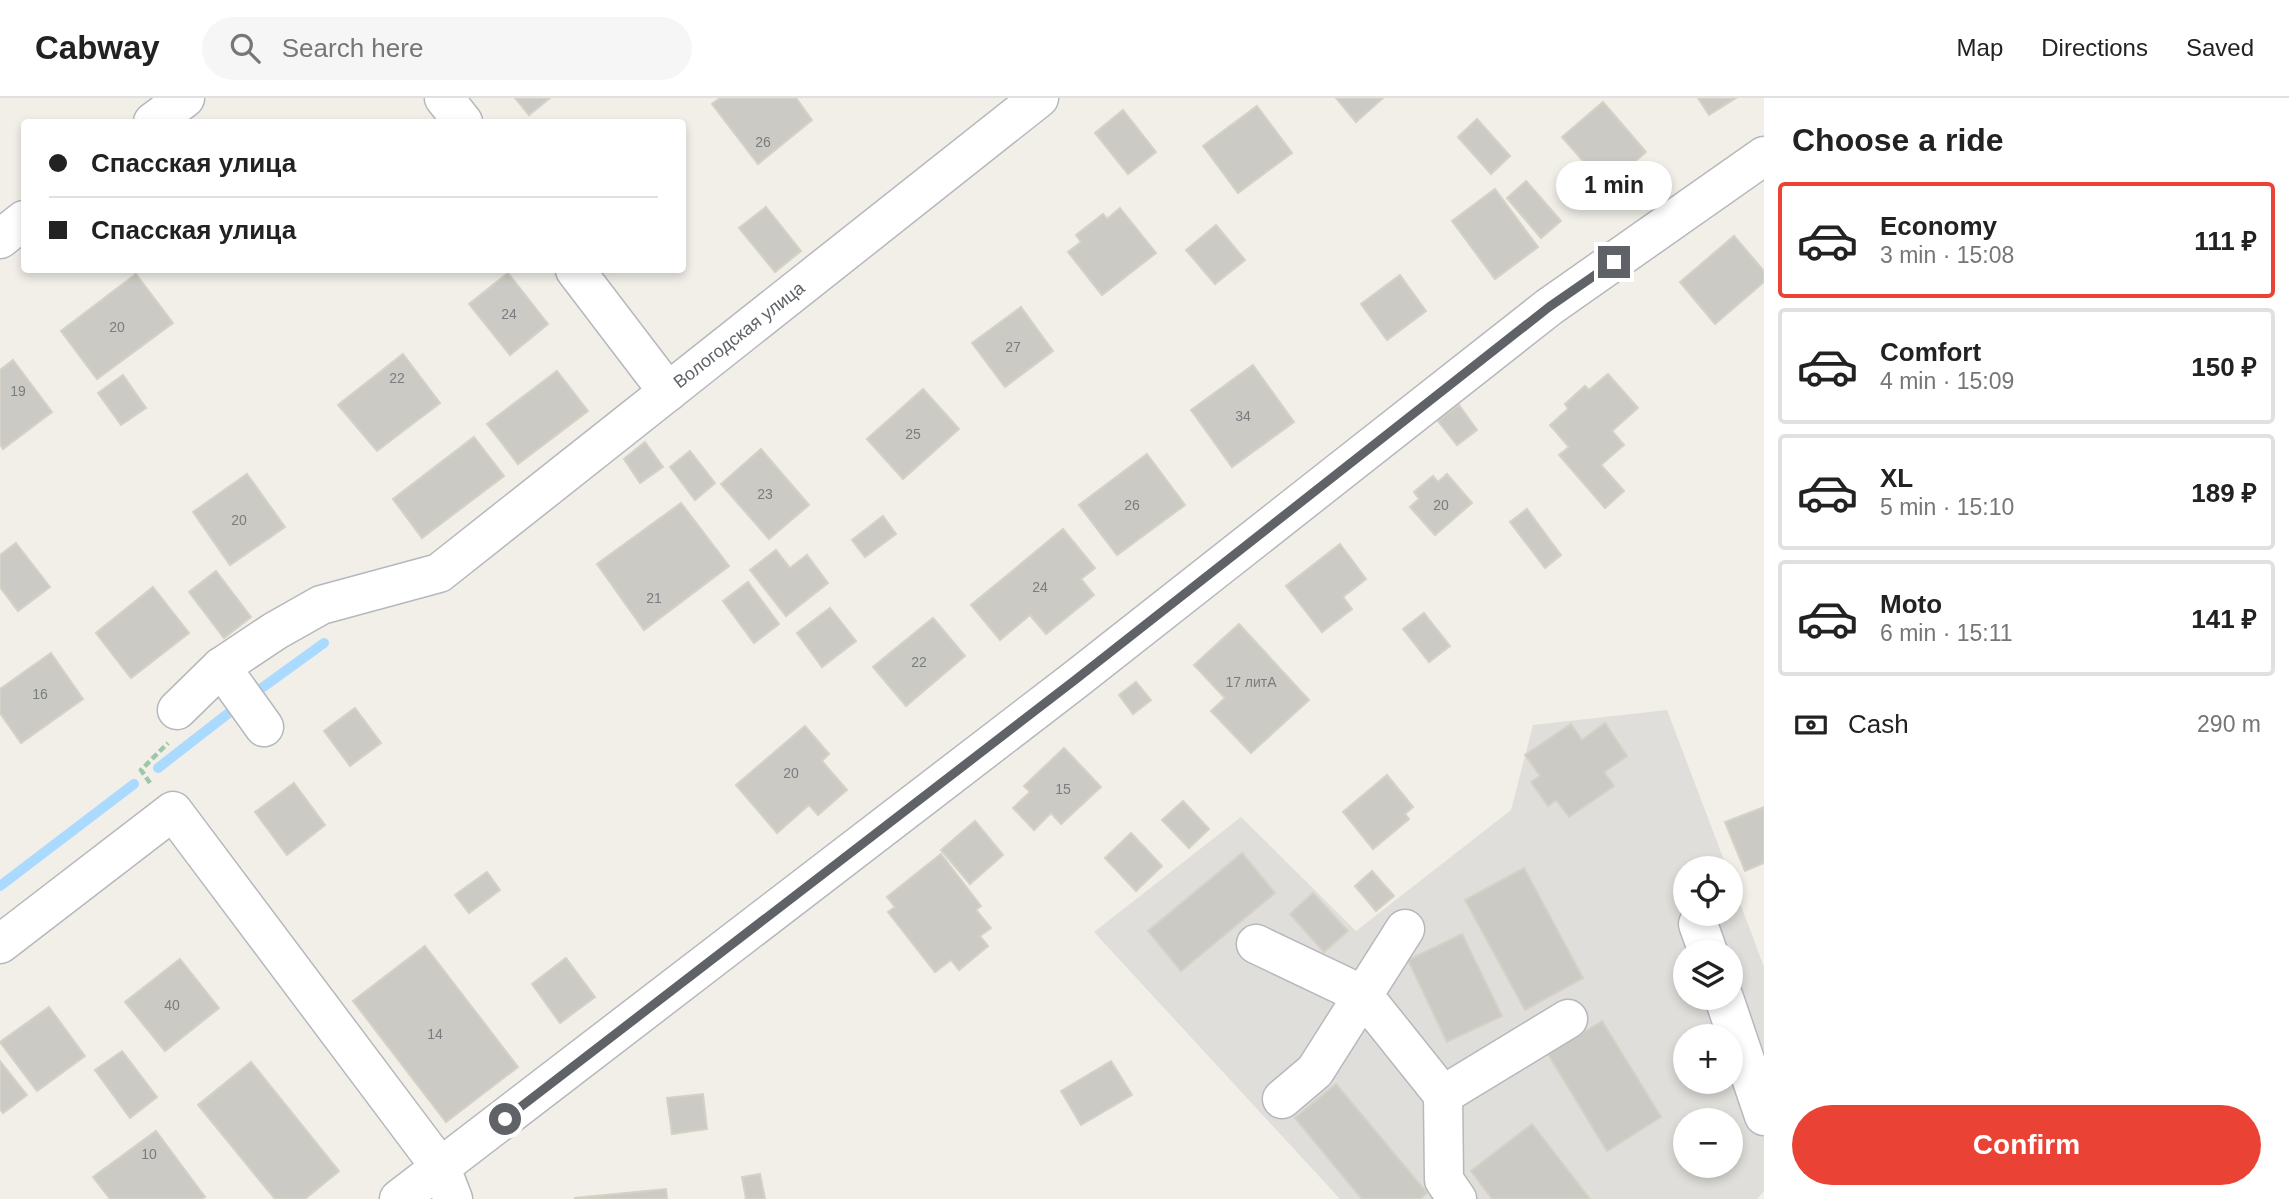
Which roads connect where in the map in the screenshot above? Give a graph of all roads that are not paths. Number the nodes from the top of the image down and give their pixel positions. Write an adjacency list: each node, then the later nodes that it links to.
1 (185, 98): 4 (street)
2 (444, 98): 5 (street)
3 (1039, 98): 10 (street, Вологодская улица)
4 (157, 119)
5 (461, 119)
6 (1764, 156): 23 (street)
7 (21, 222): 8 (street)
8 (0, 239)
9 (577, 273): 10 (street)
10 (668, 391): 11 (street, Вологодская улица)
11 (222, 667): 12 (street); 13 (street)
12 (177, 710)
13 (264, 727)
14 (1405, 929): 17 (street)
15 (0, 944): 23 (street)
16 (1256, 944): 17 (street)
17 (1363, 995): 20 (street); 21 (street)
18 (1728, 1010): 22 (street)
19 (1568, 1019): 20 (street)
20 (1443, 1095): 25 (street)
21 (1282, 1098)
22 (1764, 1116)
23 (447, 1184): 24 (street)
24 (399, 1199)
25 (1457, 1199)

